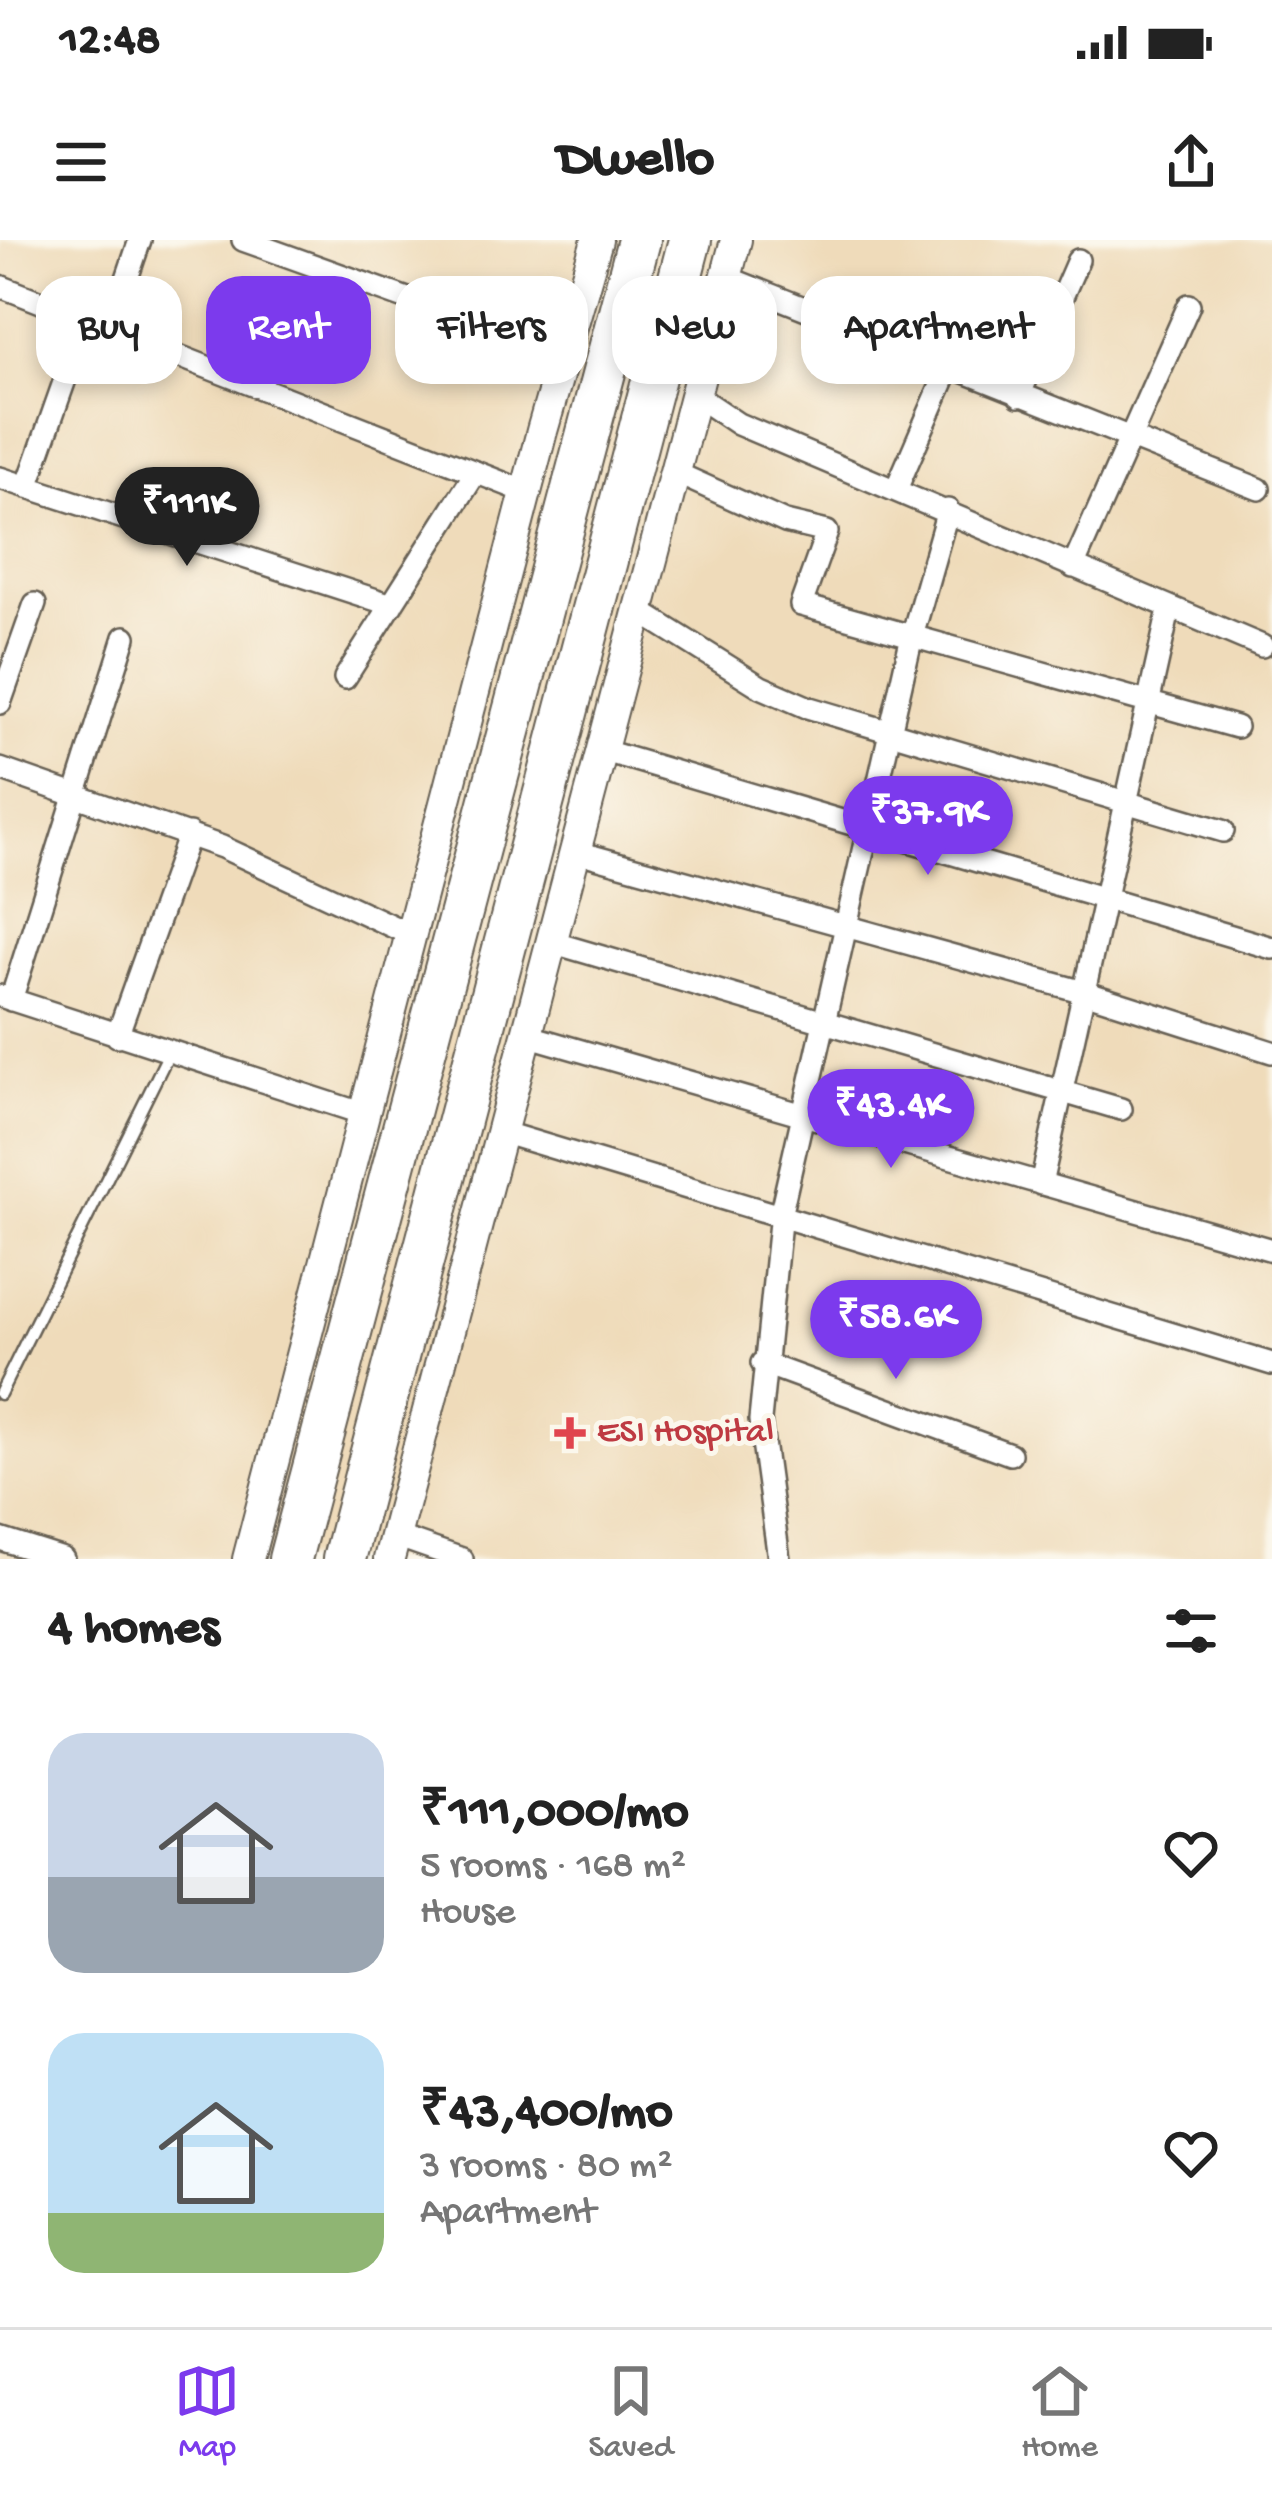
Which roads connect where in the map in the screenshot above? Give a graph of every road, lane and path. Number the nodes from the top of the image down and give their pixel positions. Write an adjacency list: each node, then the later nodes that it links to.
1 (140, 240): 8 (street)
2 (243, 240): 12 (street)
3 (597, 240): 9 (main road)
4 (640, 240): 81 (highway)
5 (690, 240): 82 (highway)
6 (736, 240): 10 (main road)
7 (1078, 260): 22 (street)
8 (128, 276)
9 (587, 276)
10 (726, 276)
11 (0, 286): 13 (street)
12 (395, 294)
13 (36, 300)
14 (1189, 304): 23 (street)
15 (182, 357): 24 (street)
16 (63, 384): 27 (street)
17 (556, 384): 30 (main road)
18 (698, 384): 21 (main road)
19 (942, 384): 28 (street)
20 (992, 384): 22 (street)
21 (695, 395): 25 (main road); 28 (street)
22 (1019, 396): 23 (street)
23 (1128, 435): 29 (street); 32 (street)
24 (476, 472): 30 (street); 34 (street)
25 (674, 472): 35 (main road); 38 (street)
26 (0, 478): 27 (street)
27 (27, 487): 34 (street)
28 (897, 487): 31 (street)
29 (1259, 489)
30 (526, 492): 55 (main road)
31 (948, 510): 32 (street); 38 (street)
32 (1073, 567): 36 (street)
33 (35, 604): 41 (street)
34 (392, 605): 40 (street)
35 (638, 610): 44 (street); 45 (main road)
36 (1169, 610): 39 (street); 42 (street)
37 (125, 637): 47 (street)
38 (911, 640): 42 (street); 44 (street)
39 (1262, 646)
40 (345, 678)
41 (0, 704)
42 (1150, 706): 43 (street); 48 (street)
43 (1236, 728)
44 (892, 732): 48 (street); 50 (street)
45 (601, 750): 50 (street); 52 (main road)
46 (0, 769): 47 (street)
47 (76, 795): 51 (street); 59 (street)
48 (1128, 803): 49 (street); 53 (street)
49 (1223, 832)
50 (870, 833): 53 (street); 54 (street)
51 (189, 834): 55 (street); 62 (street)
52 (574, 850): 54 (street); 56 (main road)
53 (1105, 896): 57 (street); 58 (street)
54 (850, 925): 58 (street); 60 (street)
55 (411, 935): 67 (main road)
56 (551, 942): 60 (street); 61 (main road)
57 (1272, 948)
58 (1084, 992): 63 (street); 65 (street)
59 (6, 998): 62 (street)
60 (826, 1024): 65 (street); 68 (street)
61 (526, 1035): 68 (street); 69 (main road)
62 (117, 1036): 64 (street)
63 (1272, 1052)
64 (169, 1054): 67 (street); 75 (lane)
65 (1061, 1092): 66 (street); 70 (street)
66 (1120, 1109)
67 (367, 1115): 80 (main road)
68 (804, 1116): 70 (street); 71 (street)
69 (501, 1132): 71 (street); 78 (main road)
70 (1041, 1184): 72 (street)
71 (781, 1212): 73 (street); 74 (street)
72 (1272, 1250)
73 (762, 1363): 76 (street); 84 (street)
74 (1272, 1364)
75 (0, 1394)
76 (1010, 1454)
77 (0, 1539): 79 (street)
78 (392, 1548): 83 (street)
79 (63, 1559)
80 (248, 1559)
81 (290, 1559)
82 (344, 1559)
83 (462, 1559)
84 (779, 1559)

